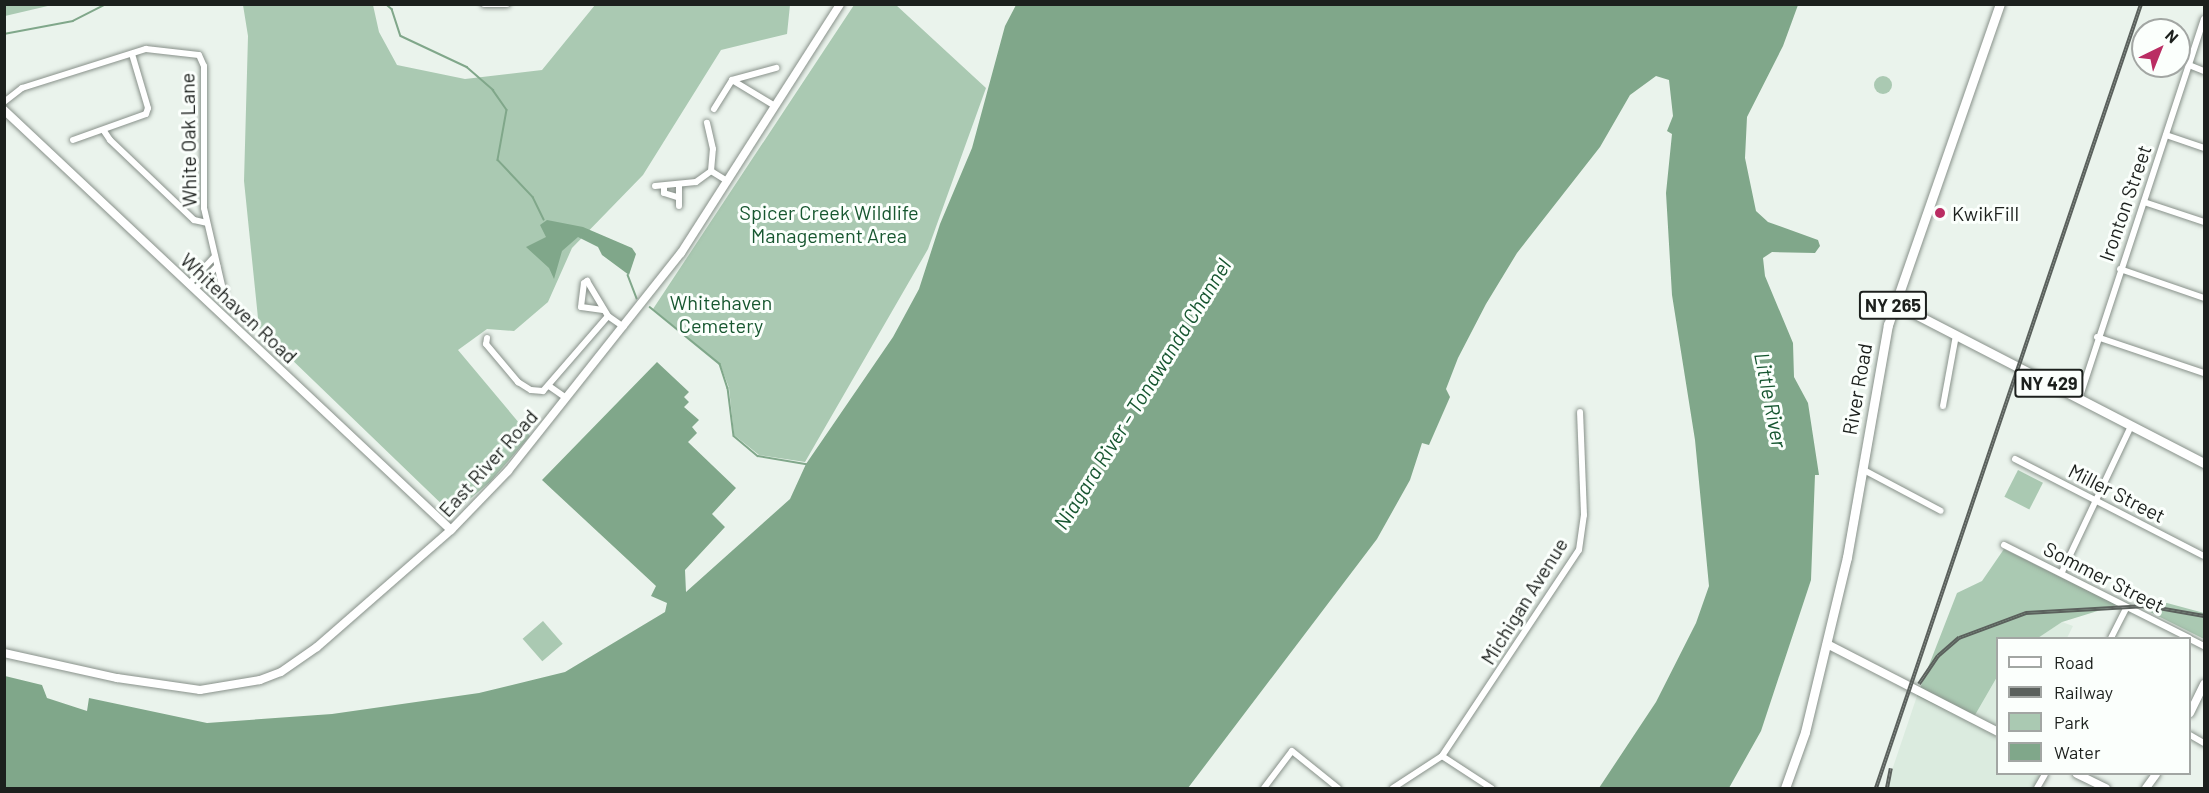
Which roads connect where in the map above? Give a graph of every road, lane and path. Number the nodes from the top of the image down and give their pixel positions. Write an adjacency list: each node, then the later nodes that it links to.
1 (484, 4): 2 (street)
2 (507, 4)
3 (840, 4): 12 (main road, East River Road)
4 (2000, 4): 36 (main road, River Road / NY 265)
5 (2205, 19): 7 (street, Ironton Street)
6 (132, 54): 11 (street, White Oak Lane); 16 (street, White Oak Lane); 29 (street, White Oak Lane)
7 (2191, 59)
8 (776, 68): 10 (street)
9 (2185, 78): 17 (street, Ironton Street)
10 (732, 80): 12 (street); 13 (street)
11 (4, 102)
12 (775, 106): 21 (main road, East River Road)
13 (714, 109)
14 (4, 110): 33 (main road, Whitehaven Road)
15 (707, 123): 20 (street)
16 (104, 130): 18 (street, White Oak Lane); 29 (street, White Oak Lane)
17 (2166, 135): 19 (street); 26 (street, Ironton Street)
18 (73, 140)
19 (2205, 148)
20 (711, 171): 21 (street); 23 (street)
21 (727, 181): 39 (main road, East River Road)
22 (655, 186): 24 (street)
23 (679, 186): 24 (street); 25 (street)
24 (664, 187): 25 (street)
25 (677, 197): 27 (street)
26 (2144, 202): 28 (street); 32 (street, Ironton Street)
27 (679, 206)
28 (2205, 222)
29 (207, 224): 30 (street, White Oak Lane)
30 (215, 256): 31 (street, White Oak Lane); 33 (street)
31 (218, 266): 33 (street); 34 (street, White Oak Lane)
32 (2120, 269): 35 (street); 42 (street, Ironton Street)
33 (192, 287): 55 (main road, Whitehaven Road)
34 (224, 294)
35 (2205, 298)
36 (1894, 303): 40 (main road, NY 429); 52 (main road, River Road / NY 265)
37 (603, 309): 37 (street); 38 (street)
38 (608, 316): 39 (street); 44 (street)
39 (624, 327): 45 (main road, East River Road)
40 (1956, 335): 46 (main road, NY 429); 47 (street)
41 (487, 338): 44 (street)
42 (2097, 338): 43 (street); 46 (street, Ironton Street)
43 (2205, 373)
44 (549, 386): 45 (street)
45 (566, 398): 55 (main road, East River Road)
46 (2079, 399): 49 (main road, NY 429)
47 (1942, 406)
48 (1580, 412): 71 (street, Michigan Avenue)
49 (2131, 426): 51 (main road, NY 429); 53 (street)
50 (2015, 459): 53 (street, Miller Street)
51 (2205, 463)
52 (1862, 469): 54 (street); 63 (main road, River Road / NY 265)
53 (2096, 501): 57 (street, Miller Street); 58 (street)
54 (1941, 511)
55 (451, 530): 65 (main road, East River Road)
56 (2004, 544): 58 (street, Sommer Street)
57 (2205, 556)
58 (2062, 572): 59 (street, Sommer Street)
59 (2126, 608): 60 (street); 61 (street, Sommer Street)
60 (2112, 637)
61 (2185, 637)
62 (2191, 640): 64 (street, Sommer Street)
63 (1827, 644): 68 (main road); 79 (main road, River Road / NY 265)
64 (2205, 646)
65 (4, 652)
66 (2205, 684): 67 (main road)
67 (2191, 711)
68 (1996, 731)
69 (2191, 736): 70 (street)
70 (2205, 743)
71 (1442, 756): 77 (street); 78 (street)
72 (2044, 775): 80 (street)
73 (2079, 775): 81 (main road)
74 (2155, 775): 82 (main road)
75 (1263, 789): 76 (street)
76 (1338, 789)
77 (1393, 789)
78 (1491, 789)
79 (1785, 789)
80 (2037, 789)
81 (2106, 789)
82 (2146, 789)

